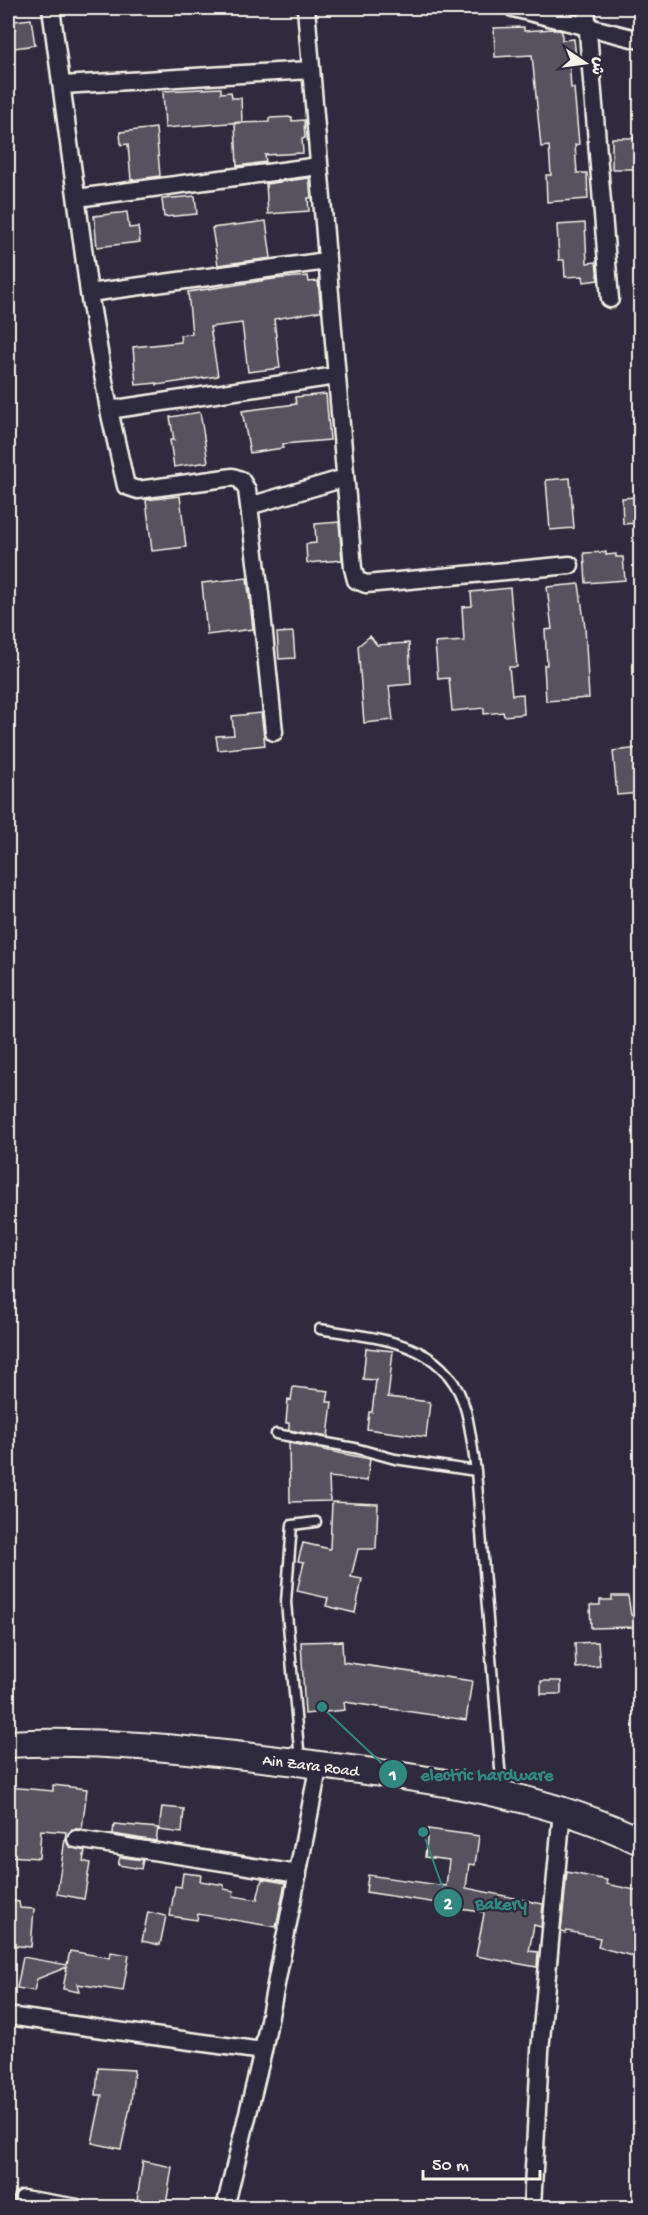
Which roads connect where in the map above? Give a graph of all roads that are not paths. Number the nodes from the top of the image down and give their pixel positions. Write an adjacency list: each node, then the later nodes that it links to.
1 (51, 8): 8 (street)
2 (306, 8): 7 (street)
3 (513, 8): 5 (street)
4 (586, 8): 5 (street)
5 (586, 26): 6 (street); 13 (street)
6 (640, 40)
7 (310, 70): 8 (street); 9 (street)
8 (63, 85): 10 (street)
9 (319, 166): 10 (street); 11 (street)
10 (77, 198): 12 (street)
11 (327, 261): 12 (street); 14 (street)
12 (89, 293): 15 (street)
13 (610, 299)
14 (336, 376): 15 (street); 16 (street)
15 (108, 410): 17 (street)
16 (345, 478): 17 (street); 18 (street)
17 (249, 506): 19 (street)
18 (570, 565)
19 (274, 732)
20 (320, 1329): 22 (lane)
21 (276, 1434): 22 (lane)
22 (476, 1471): 26 (lane)
23 (316, 1522): 25 (lane)
24 (8, 1744): 25 (main road, Ain Zara Road)
25 (309, 1764): 26 (main road, Ain Zara Road); 30 (street)
26 (502, 1794): 27 (main road, Ain Zara Road)
27 (562, 1810): 29 (main road, Ain Zara Road); 36 (street)
28 (76, 1839): 30 (street)
29 (640, 1842)
30 (298, 1874): 32 (street)
31 (8, 2016): 32 (street)
32 (262, 2050): 35 (street)
33 (23, 2199): 34 (street)
34 (78, 2208)
35 (225, 2208)
36 (532, 2208)

